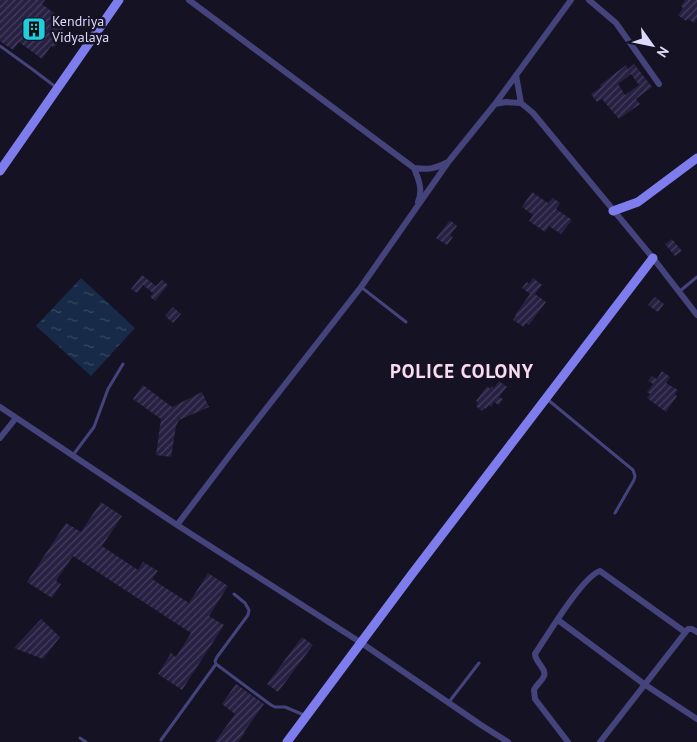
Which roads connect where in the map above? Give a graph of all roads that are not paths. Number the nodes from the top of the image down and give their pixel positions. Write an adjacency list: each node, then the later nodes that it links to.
1 (119, 0): 8 (street)
2 (189, 0): 13 (street)
3 (572, 0): 6 (street)
4 (589, 0): 7 (street)
5 (0, 46): 8 (lane)
6 (516, 75): 9 (street); 10 (street)
7 (659, 84)
8 (57, 88): 14 (street)
9 (521, 103): 10 (street); 16 (street)
10 (495, 104): 12 (street)
11 (697, 158): 16 (street)
12 (449, 161): 13 (street); 15 (street)
13 (414, 168): 15 (street)
14 (0, 171)
15 (415, 211): 19 (street)
16 (614, 211): 17 (street)
17 (653, 258): 20 (street); 24 (street)
18 (697, 276): 20 (lane)
19 (361, 287): 22 (lane); 30 (street)
20 (679, 291): 21 (street)
21 (697, 315)
22 (406, 322)
23 (123, 364): 28 (lane)
24 (546, 398): 29 (lane); 35 (street)
25 (0, 407): 26 (street)
26 (16, 418): 27 (street); 28 (street)
27 (0, 438)
28 (73, 456): 30 (street)
29 (615, 512)
30 (177, 525): 35 (street)
31 (234, 594): 37 (lane)
32 (558, 620): 33 (street); 38 (street); 47 (street)
33 (685, 632): 34 (street); 38 (street)
34 (697, 632)
35 (360, 642): 39 (street); 40 (street)
36 (479, 663): 39 (lane)
37 (216, 664): 40 (lane); 43 (lane)
38 (644, 684): 41 (street); 48 (street)
39 (449, 703): 46 (street)
40 (306, 716): 45 (street)
41 (697, 719)
42 (80, 738): 44 (lane)
43 (161, 740)
44 (86, 742)
45 (287, 742)
46 (508, 742)
47 (568, 742)
48 (600, 742)

